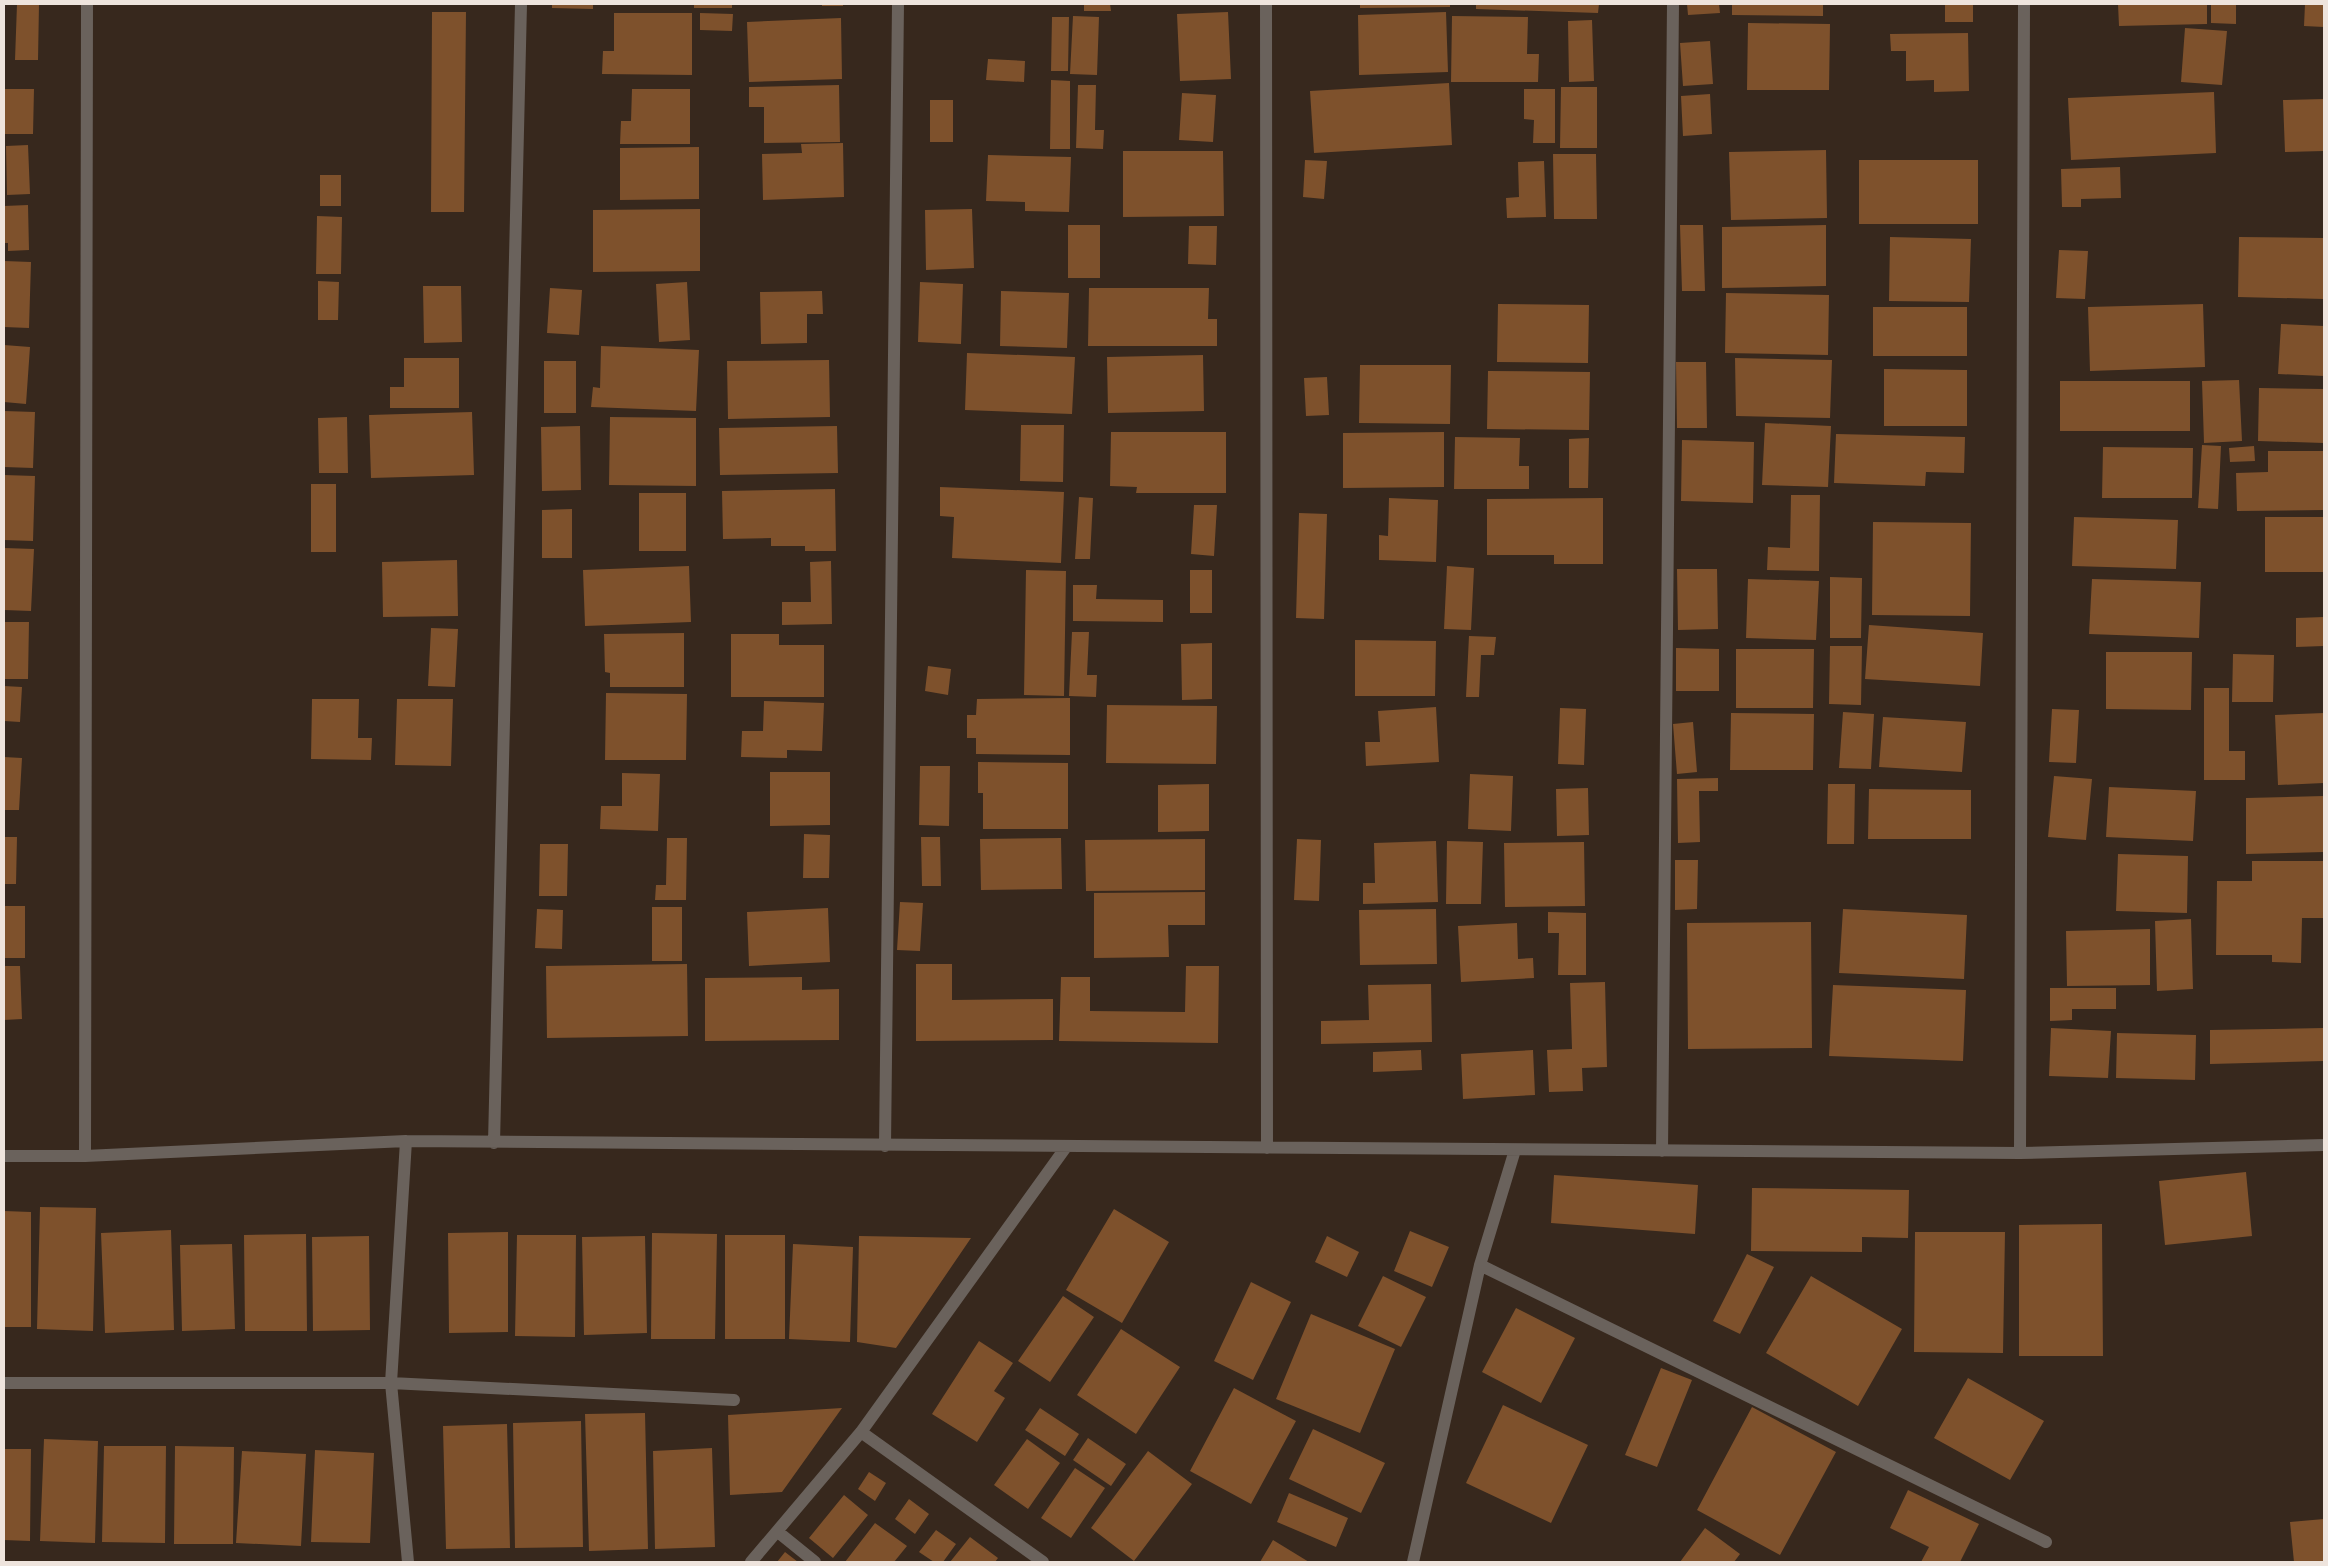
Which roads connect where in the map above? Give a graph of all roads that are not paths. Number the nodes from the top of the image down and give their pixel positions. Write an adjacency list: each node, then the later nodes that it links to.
1 (87, 4): 17 (street)
2 (521, 4): 8 (street)
3 (898, 4): 10 (street)
4 (1266, 4): 12 (street)
5 (1673, 4): 14 (street)
6 (2024, 4): 15 (street)
7 (406, 1141): 8 (street); 17 (street); 19 (street)
8 (494, 1143): 10 (street)
9 (2324, 1145): 15 (street)
10 (885, 1146): 11 (street)
11 (1066, 1147): 12 (street); 22 (street)
12 (1267, 1148): 13 (street)
13 (1515, 1150): 14 (street); 18 (street)
14 (1662, 1151): 15 (street)
15 (2020, 1153)
16 (4, 1156): 17 (street)
17 (85, 1156)
18 (1480, 1265): 24 (street); 29 (street)
19 (391, 1383): 20 (street); 21 (street); 25 (street)
20 (4, 1384)
21 (734, 1400)
22 (861, 1432): 23 (street); 28 (street)
23 (778, 1532): 26 (street); 27 (street)
24 (2046, 1542)
25 (408, 1562)
26 (751, 1562)
27 (815, 1562)
28 (1043, 1562)
29 (1413, 1562)

